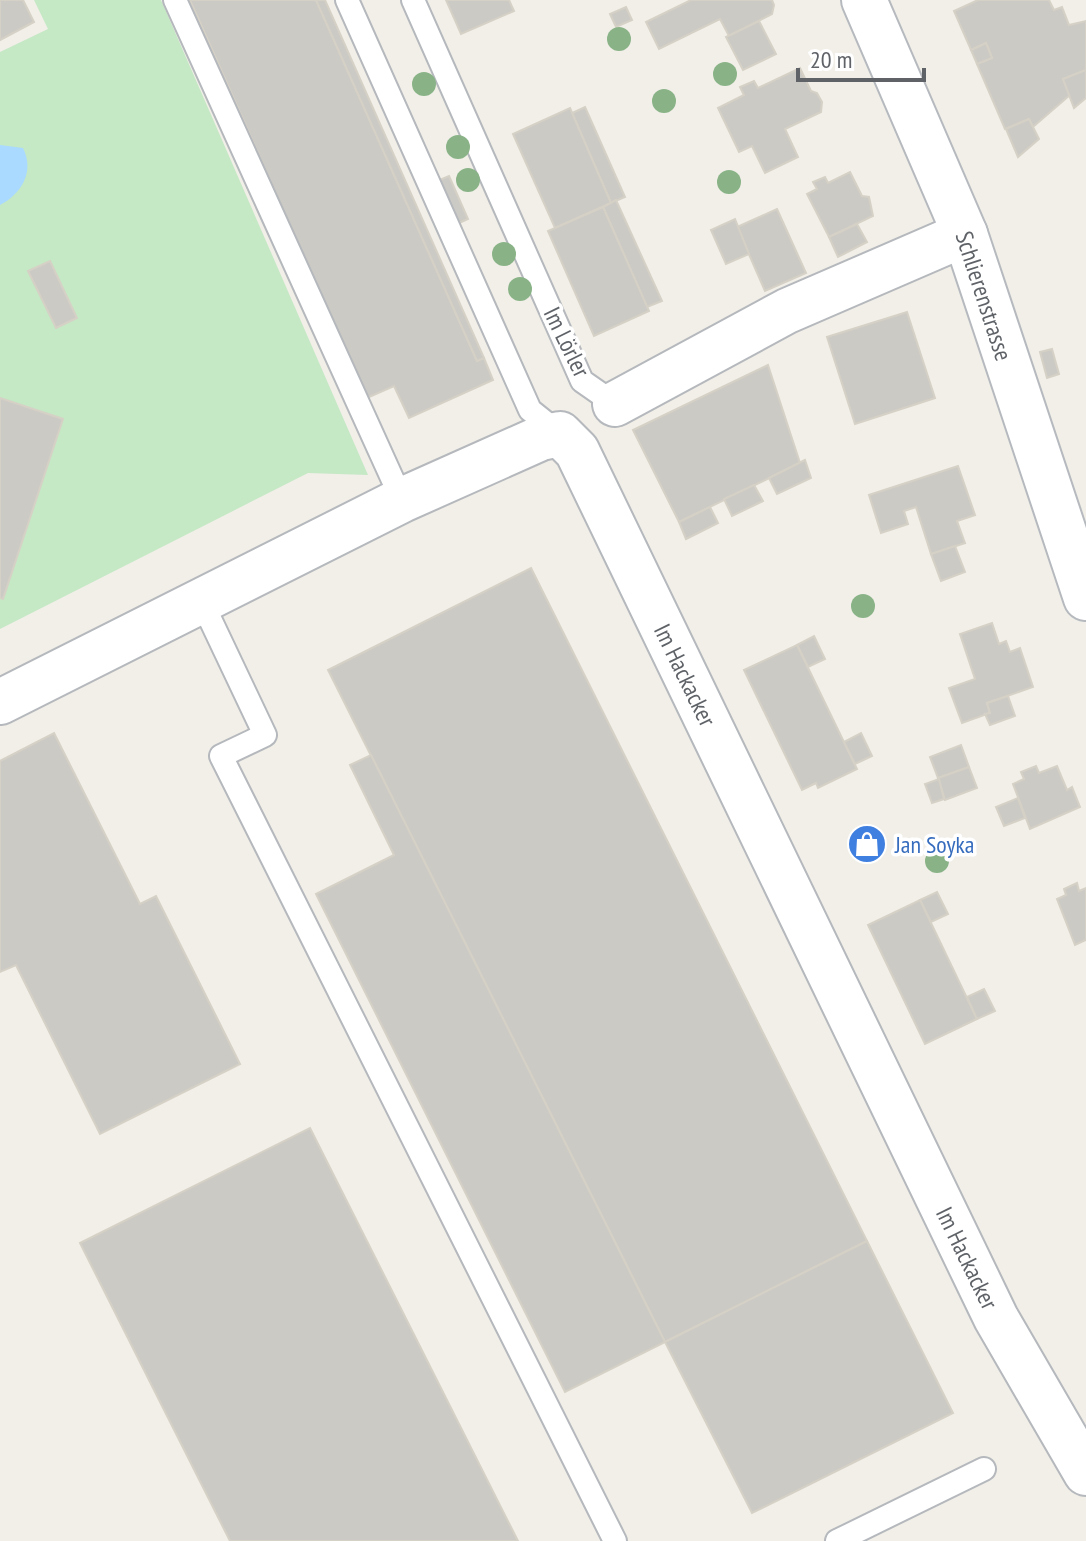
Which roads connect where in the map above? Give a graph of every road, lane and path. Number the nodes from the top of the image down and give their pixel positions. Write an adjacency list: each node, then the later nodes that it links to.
1 (175, 0): 8 (lane)
2 (347, 0): 7 (lane)
3 (413, 0): 6 (lane, Im Lörler)
4 (864, 0): 5 (street, Schlierenstrasse)
5 (965, 234): 6 (street, Im Lörler); 9 (street, Schlierenstrasse)
6 (615, 404)
7 (560, 434): 8 (street); 13 (street, Im Hackacker)
8 (402, 500): 10 (street)
9 (1086, 598)
10 (201, 600): 11 (street); 14 (lane)
11 (0, 702)
12 (984, 1469): 15 (lane)
13 (1086, 1473)
14 (615, 1541)
15 (837, 1541)

